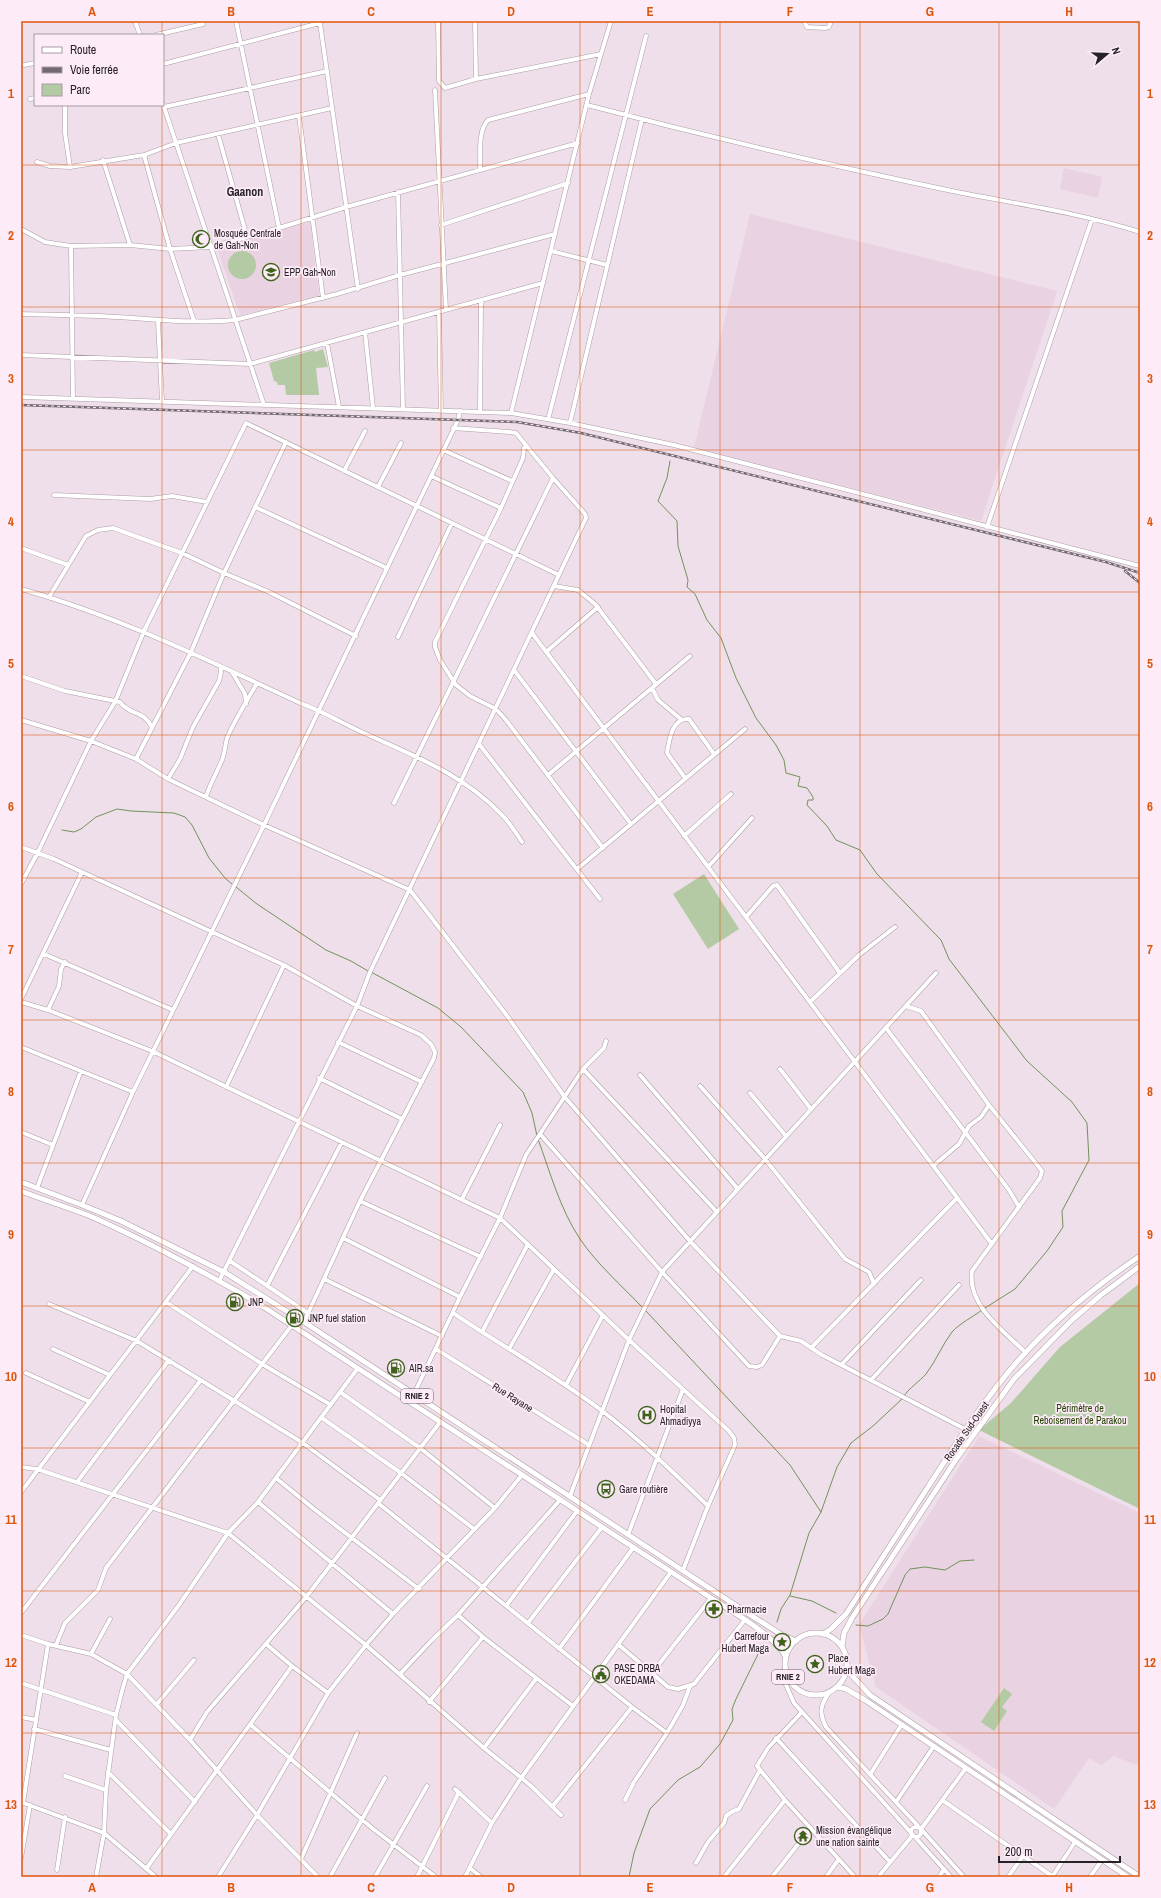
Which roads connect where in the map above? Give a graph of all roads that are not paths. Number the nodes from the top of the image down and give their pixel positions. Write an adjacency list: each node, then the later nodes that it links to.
1 (135, 21): 9 (street)
2 (236, 21): 12 (street)
3 (438, 21): 18 (street)
4 (475, 21): 18 (street)
5 (612, 21): 13 (street)
6 (804, 21): 7 (street)
7 (832, 21)
8 (203, 24): 10 (street)
9 (140, 34)
10 (160, 34)
11 (646, 36): 29 (street)
12 (240, 44): 15 (street); 17 (street); 19 (street)
13 (601, 54): 18 (street); 21 (street)
14 (34, 63): 16 (street)
15 (164, 64)
16 (24, 65)
17 (327, 71): 19 (street); 28 (street)
18 (476, 79)
19 (250, 88): 24 (street); 32 (street)
20 (435, 90): 41 (street)
21 (589, 94): 25 (street); 40 (street)
22 (34, 98): 23 (street)
23 (30, 99)
24 (164, 105)
25 (587, 105): 29 (street); 35 (street)
26 (65, 106): 39 (street)
27 (163, 106): 34 (street)
28 (332, 108): 30 (street); 44 (street)
29 (625, 115): 31 (street); 58 (street)
30 (299, 116): 32 (street); 45 (street)
31 (642, 119): 46 (street); 60 (street)
32 (258, 125): 33 (street); 48 (street)
33 (218, 134): 34 (street); 52 (street)
34 (176, 143): 36 (street); 55 (street)
35 (578, 143): 40 (street); 42 (street)
36 (144, 155): 37 (street); 56 (street)
37 (103, 160): 39 (street); 53 (street)
38 (38, 162): 39 (street)
39 (70, 167)
40 (480, 170): 41 (street)
41 (439, 180): 43 (street); 47 (street)
42 (568, 183): 47 (street); 51 (street)
43 (398, 192): 44 (street); 61 (street)
44 (346, 206): 45 (street); 63 (street)
45 (313, 217): 48 (street); 64 (street)
46 (1092, 219): 50 (street); 110 (street)
47 (441, 225): 59 (street)
48 (279, 228): 52 (street)
49 (21, 229): 54 (street)
50 (1140, 232)
51 (555, 234): 57 (street); 59 (street)
52 (247, 237): 55 (street)
53 (130, 245): 54 (street); 56 (street)
54 (71, 246): 69 (street)
55 (211, 247): 56 (street); 70 (street)
56 (170, 249): 72 (street)
57 (551, 251): 58 (street); 62 (street)
58 (588, 261): 60 (street); 91 (street)
59 (443, 264): 61 (street); 66 (street)
60 (607, 264): 92 (street)
61 (400, 275): 63 (street); 73 (street)
62 (543, 283): 65 (street); 90 (street)
63 (358, 289): 64 (street)
64 (323, 298): 70 (street)
65 (481, 301): 66 (street); 89 (street)
66 (446, 310): 67 (street)
67 (439, 312): 73 (street); 87 (street)
68 (21, 314): 69 (street)
69 (71, 315): 71 (street); 77 (street)
70 (235, 320): 72 (street); 79 (street)
71 (158, 321): 72 (street); 78 (street)
72 (194, 321)
73 (402, 322): 74 (street); 86 (street)
74 (365, 332): 75 (street); 85 (street)
75 (327, 343): 79 (street); 84 (street)
76 (21, 355): 77 (street)
77 (72, 358): 78 (street); 81 (street)
78 (160, 362): 79 (street); 82 (street)
79 (250, 364): 83 (street)
80 (21, 397): 81 (street)
81 (73, 399): 82 (street)
82 (162, 402): 83 (street)
83 (264, 405): 84 (street)
84 (339, 407): 85 (street)
85 (373, 408): 86 (street)
86 (403, 409): 87 (street)
87 (441, 410): 88 (street)
88 (460, 411): 89 (street); 93 (street)
89 (480, 412): 90 (street)
90 (512, 413): 92 (street)
91 (549, 416)
92 (570, 423): 110 (street)
93 (453, 428): 97 (street); 98 (street)
94 (365, 431): 99 (street)
95 (286, 442): 99 (street); 105 (street); 107 (street)
96 (400, 443): 103 (street)
97 (526, 445): 101 (street); 102 (street)
98 (443, 450): 100 (street); 102 (street)
99 (344, 471): 103 (street)
100 (431, 476): 106 (street); 108 (street)
101 (553, 478): 114 (street); 119 (street)
102 (512, 481): 108 (street)
103 (378, 487): 106 (street)
104 (54, 495): 105 (street)
105 (207, 502): 113 (street)
106 (418, 506): 109 (street); 117 (street)
107 (255, 507): 117 (street); 118 (street)
108 (501, 508): 111 (street)
109 (452, 523): 111 (street); 127 (street)
110 (987, 527): 116 (street)
111 (485, 539): 114 (street); 135 (street)
112 (21, 548): 115 (street)
113 (182, 553): 115 (street); 118 (street); 124 (street)
114 (516, 554): 119 (street); 135 (street)
115 (68, 565): 122 (street)
116 (1140, 566)
117 (387, 568): 126 (street)
118 (224, 573): 126 (street); 128 (street)
119 (559, 575): 120 (street)
120 (554, 586): 123 (street); 125 (street)
121 (21, 589): 122 (street)
122 (49, 597): 124 (street)
123 (598, 607): 129 (street); 137 (street)
124 (144, 631): 128 (street); 139 (street)
125 (532, 633): 129 (street); 132 (street)
126 (356, 636): 142 (street)
127 (398, 637)
128 (191, 652): 131 (street); 145 (street)
129 (546, 652): 146 (street)
130 (690, 656): 137 (street)
131 (220, 666): 133 (street); 156 (street)
132 (514, 670): 141 (street); 150 (street)
133 (232, 671): 136 (street); 140 (street)
134 (21, 676): 139 (street)
135 (454, 681): 141 (street); 152 (street)
136 (257, 683): 140 (street); 142 (street)
137 (656, 684): 138 (street)
138 (652, 688): 144 (street); 146 (street)
139 (115, 702): 145 (street); 148 (street)
140 (246, 704): 159 (street)
141 (496, 709): 149 (street); 154 (street)
142 (320, 710): 152 (street); 164 (street)
143 (21, 720): 148 (street)
144 (682, 720): 151 (street); 155 (street)
145 (152, 727): 153 (street)
146 (604, 728): 150 (street); 160 (street)
147 (745, 729): 151 (street)
148 (91, 741): 153 (street); 169 (street)
149 (479, 744): 157 (street); 171 (street)
150 (576, 752): 154 (street); 163 (street)
151 (714, 754): 155 (street)
152 (417, 756): 157 (street); 161 (street)
153 (136, 759): 156 (street)
154 (548, 775): 168 (street)
155 (686, 778): 160 (street)
156 (168, 779): 159 (street)
157 (461, 782): 166 (street); 174 (street)
158 (731, 794): 165 (street)
159 (206, 797): 164 (street)
160 (658, 801): 163 (street); 165 (street)
161 (394, 803)
162 (752, 818): 170 (street)
163 (631, 824): 168 (street)
164 (264, 825): 174 (street); 178 (street)
165 (684, 836): 170 (street)
166 (522, 842)
167 (21, 847): 169 (street)
168 (603, 848): 171 (street)
169 (38, 852): 172 (street); 173 (street)
170 (708, 867): 176 (street)
171 (577, 869): 175 (street)
172 (82, 872): 178 (street); 179 (street)
173 (21, 884)
174 (410, 890): 186 (street); 206 (street)
175 (600, 899)
176 (746, 917): 182 (street); 185 (street)
177 (895, 927): 182 (street)
178 (212, 931): 181 (street); 189 (street)
179 (44, 954): 180 (street); 184 (street)
180 (65, 962): 188 (street); 189 (street)
181 (284, 965): 186 (street); 203 (street)
182 (840, 973): 185 (street)
183 (936, 973): 187 (street)
184 (21, 1001): 188 (street)
185 (810, 1002): 195 (street)
186 (357, 1006): 192 (street); 201 (street)
187 (906, 1006): 190 (street); 207 (street)
188 (48, 1010): 194 (street)
189 (173, 1010): 194 (street)
190 (886, 1028): 195 (street); 213 (street)
191 (606, 1041): 196 (street)
192 (338, 1042): 200 (street); 201 (street)
193 (21, 1047): 198 (street)
194 (152, 1051): 203 (street); 204 (street)
195 (854, 1062): 208 (street); 220 (street)
196 (583, 1069): 206 (street); 230 (street)
197 (780, 1069): 208 (street)
198 (81, 1070): 204 (street); 217 (street)
199 (640, 1075): 223 (street)
200 (319, 1078): 209 (street); 210 (street)
201 (422, 1082): 209 (street)
202 (700, 1086): 218 (street)
203 (226, 1087): 210 (street)
204 (133, 1092): 228 (street)
205 (750, 1093): 215 (street)
206 (564, 1096): 214 (street); 233 (street)
207 (989, 1105): 213 (street); 229 (street)
208 (811, 1109): 215 (street)
209 (402, 1119): 219 (street)
210 (298, 1120): 216 (street); 238 (street)
211 (500, 1125): 226 (street)
212 (21, 1132): 217 (street)
213 (965, 1133): 220 (street); 229 (street)
214 (540, 1134): 231 (street); 243 (street)
215 (786, 1136): 218 (street)
216 (342, 1142): 219 (street); 249 (street)
217 (53, 1144): 222 (street)
218 (765, 1159): 223 (street); 247 (street)
219 (380, 1161): 226 (street); 227 (street)
220 (933, 1166): 225 (street)
221 (21, 1182): 222 (main road, RNIE 2)
222 (37, 1188): 228 (main road, RNIE 2)
223 (738, 1189): 230 (street)
224 (21, 1191): 239 (main road, RNIE 2)
225 (957, 1198): 235 (street); 247 (street)
226 (462, 1199): 231 (street)
227 (360, 1200): 232 (street); 237 (street)
228 (82, 1204): 242 (main road, RNIE 2)
229 (1019, 1207): 235 (street)
230 (717, 1212): 233 (street)
231 (500, 1218): 234 (street); 237 (street)
232 (343, 1238): 244 (street); 250 (street)
233 (690, 1241): 243 (street); 260 (street)
234 (528, 1244): 241 (street); 258 (street)
235 (992, 1244): 267 (street)
236 (1140, 1256): 267 (main road, Rocade Sud-Ouest)
237 (481, 1257): 250 (street)
238 (230, 1261): 242 (street); 249 (street)
239 (193, 1266): 245 (main road, RNIE 2); 251 (street)
240 (1140, 1266): 337 (main road, Rocade Sud-Ouest)
241 (554, 1269): 255 (street); 266 (street)
242 (224, 1272): 245 (street); 256 (main road, RNIE 2)
243 (662, 1272): 260 (street); 261 (street)
244 (324, 1279): 254 (street); 259 (street)
245 (219, 1280): 257 (main road, RNIE 2)
246 (921, 1280): 270 (street)
247 (874, 1284): 263 (street)
248 (959, 1285): 275 (street)
249 (267, 1286): 254 (street)
250 (460, 1297): 253 (street)
251 (166, 1302): 262 (street); 269 (street)
252 (49, 1304): 262 (street)
253 (453, 1312): 258 (street); 259 (street)
254 (308, 1313): 256 (street)
255 (603, 1315): 261 (street); 276 (street)
256 (304, 1322): 279 (main road, RNIE 2)
257 (292, 1325): 269 (street); 271 (main road, RNIE 2)
258 (482, 1332): 266 (street)
259 (442, 1336): 265 (street)
260 (780, 1336): 263 (street)
261 (629, 1340): 277 (street); 283 (street)
262 (137, 1341): 268 (street); 273 (street)
263 (811, 1348): 270 (street)
264 (53, 1349): 273 (street)
265 (436, 1349): 279 (street); 288 (street, Rue Rayane)
266 (509, 1349): 276 (street)
267 (1026, 1353): 286 (main road, Rocade Sud-Ouest)
268 (169, 1360): 274 (street); 296 (street)
269 (262, 1364): 280 (street); 282 (street)
270 (842, 1364): 275 (street)
271 (358, 1368): 278 (street); 285 (main road, RNIE 2)
272 (26, 1373): 281 (street)
273 (110, 1375): 281 (street)
274 (201, 1380): 280 (street); 298 (street)
275 (871, 1380): 286 (street)
276 (566, 1385): 283 (street)
277 (682, 1389): 290 (street); 303 (street)
278 (340, 1392): 282 (street); 289 (street)
279 (414, 1394): 299 (main road, RNIE 2)
280 (234, 1400): 287 (street); 304 (street)
281 (90, 1402): 292 (street)
282 (331, 1405): 284 (street)
283 (602, 1411): 288 (street); 290 (street)
284 (322, 1418): 287 (street); 293 (street)
285 (440, 1421): 289 (street); 294 (main road, RNIE 2)
286 (966, 1429): 328 (main road, Rocade Sud-Ouest)
287 (303, 1443): 295 (street); 302 (street)
288 (589, 1445): 299 (street)
289 (420, 1448): 293 (street); 305 (street)
290 (657, 1457): 303 (street); 310 (street)
291 (21, 1467): 292 (street)
292 (37, 1469): 296 (street); 297 (street)
293 (401, 1473): 302 (street); 308 (street)
294 (522, 1475): 300 (main road, RNIE 2); 305 (street)
295 (276, 1478): 301 (street); 311 (street)
296 (77, 1482): 298 (street)
297 (21, 1492)
298 (113, 1493): 304 (street); 322 (street)
299 (570, 1496): 310 (main road, RNIE 2)
300 (560, 1500): 306 (main road, RNIE 2); 317 (street)
301 (258, 1502): 309 (street); 314 (street)
302 (379, 1502): 311 (street); 313 (street)
303 (708, 1506): 315 (street)
304 (152, 1507): 309 (street); 334 (street)
305 (494, 1508): 308 (street)
306 (577, 1511): 307 (main road, RNIE 2); 321 (street)
307 (602, 1527): 312 (main road, RNIE 2); 327 (street)
308 (474, 1529): 313 (street)
309 (228, 1533): 319 (street); 346 (street)
310 (628, 1535): 315 (main road, RNIE 2)
311 (352, 1538): 314 (street); 318 (street)
312 (634, 1548): 316 (main road, RNIE 2); 338 (street)
313 (446, 1558): 317 (street); 318 (street)
314 (332, 1563): 319 (street); 323 (street)
315 (683, 1570): 331 (main road, RNIE 2)
316 (671, 1572): 320 (main road, RNIE 2); 336 (street)
317 (483, 1587): 321 (street); 324 (street)
318 (419, 1588): 323 (street)
319 (307, 1596): 333 (street); 335 (street)
320 (711, 1598): 326 (main road, RNIE 2); 345 (street)
321 (506, 1606): 327 (street)
322 (21, 1613)
323 (393, 1614): 335 (street)
324 (458, 1615): 330 (street); 347 (street)
325 (110, 1619): 339 (street)
326 (744, 1620): 340 (main road, RNIE 2); 351 (street)
327 (528, 1623): 338 (street)
328 (823, 1634): 331 (main road); 337 (main road)
329 (21, 1635): 332 (street)
330 (483, 1637): 349 (street); 356 (street)
331 (796, 1641): 340 (main road, RNIE 2)
332 (48, 1644): 334 (street); 353 (street)
333 (266, 1644): 342 (street); 371 (street)
334 (56, 1645): 339 (street)
335 (366, 1645): 347 (street); 354 (street)
336 (619, 1646): 345 (street); 348 (street)
337 (842, 1647): 343 (main road)
338 (559, 1649): 348 (street)
339 (91, 1654): 346 (street)
340 (786, 1657): 344 (main road, RNIE 2)
341 (194, 1660): 357 (street)
342 (292, 1666): 354 (street); 366 (street)
343 (847, 1670): 352 (main road, RNIE 2); 421 (main road)
344 (786, 1671): 355 (main road, RNIE 2); 360 (street)
345 (652, 1673): 351 (street)
346 (128, 1674): 357 (street); 361 (street)
347 (400, 1674): 356 (street)
348 (595, 1678): 358 (street); 359 (street)
349 (536, 1679): 358 (street); 373 (street)
350 (21, 1684): 353 (street)
351 (690, 1686): 369 (street)
352 (838, 1687): 355 (main road, RNIE 2); 365 (main road)
353 (40, 1690): 361 (street); 363 (street)
354 (328, 1692): 375 (street)
355 (829, 1693): 380 (street)
356 (429, 1702): 373 (street)
357 (157, 1704): 371 (street)
358 (574, 1706): 383 (street)
359 (632, 1707): 369 (street); 396 (street)
360 (802, 1712): 370 (street); 406 (street)
361 (116, 1715): 364 (street)
362 (21, 1717): 363 (street)
363 (36, 1720): 367 (street)
364 (116, 1720): 374 (street); 393 (street)
365 (902, 1724): 372 (main road); 380 (street)
366 (251, 1725): 375 (street); 377 (street)
367 (34, 1729): 374 (street); 392 (street)
368 (358, 1733): 388 (street)
369 (668, 1733): 389 (street)
370 (776, 1738): 378 (street); 414 (street)
371 (190, 1740): 377 (street)
372 (934, 1746): 376 (main road); 394 (street)
373 (484, 1748): 383 (street)
374 (111, 1750): 379 (street)
375 (289, 1757): 388 (street); 397 (street)
376 (966, 1768): 391 (street); 407 (main road)
377 (217, 1770): 393 (street); 397 (street)
378 (760, 1770): 390 (street); 415 (street)
379 (108, 1772): 386 (street); 405 (street)
380 (871, 1773): 394 (street)
381 (65, 1776): 386 (street)
382 (385, 1778): 400 (street)
383 (521, 1778): 396 (street); 401 (street)
384 (427, 1786): 408 (street)
385 (455, 1789): 387 (street)
386 (106, 1790): 404 (street)
387 (459, 1792): 401 (street); 416 (street)
388 (332, 1793): 400 (street); 411 (street)
389 (625, 1800)
390 (785, 1800): 402 (street); 432 (street)
391 (942, 1800): 403 (street); 409 (street)
392 (22, 1802): 395 (street)
393 (195, 1802): 405 (street)
394 (896, 1802): 403 (street)
395 (30, 1805): 399 (street); 410 (street)
396 (552, 1807): 398 (street)
397 (257, 1815): 411 (street); 424 (street)
398 (561, 1815)
399 (65, 1817): 404 (street); 420 (street)
400 (363, 1820): 408 (street); 426 (street)
401 (492, 1823): 417 (street)
402 (811, 1828): 412 (street); 433 (street)
403 (920, 1829): 406 (street); 406 (street); 439 (street)
404 (104, 1834): 418 (street); 422 (street)
405 (171, 1834): 418 (street)
406 (912, 1836): 414 (street); 419 (street)
407 (1075, 1842): 413 (main road); 441 (street)
408 (394, 1845): 416 (street); 427 (street)
409 (1024, 1856): 440 (street); 441 (street)
410 (21, 1858)
411 (301, 1859): 425 (street)
412 (840, 1859): 434 (street); 435 (street)
413 (1102, 1860): 421 (main road); 442 (street)
414 (890, 1862): 436 (street)
415 (696, 1863)
416 (423, 1867): 428 (street); 429 (street)
417 (470, 1868): 430 (street); 431 (street)
418 (146, 1869): 423 (street)
419 (944, 1869): 437 (street); 438 (street)
420 (57, 1870)
421 (1130, 1875): 443 (main road)
422 (97, 1876)
423 (156, 1877)
424 (218, 1877)
425 (318, 1877)
426 (330, 1877)
427 (376, 1877)
428 (417, 1877)
429 (436, 1877)
430 (465, 1877)
431 (481, 1877)
432 (724, 1877)
433 (772, 1877)
434 (826, 1877)
435 (855, 1877)
436 (878, 1877)
437 (939, 1877)
438 (951, 1877)
439 (964, 1877)
440 (1008, 1877)
441 (1052, 1877)
442 (1090, 1877)
443 (1140, 1877)

